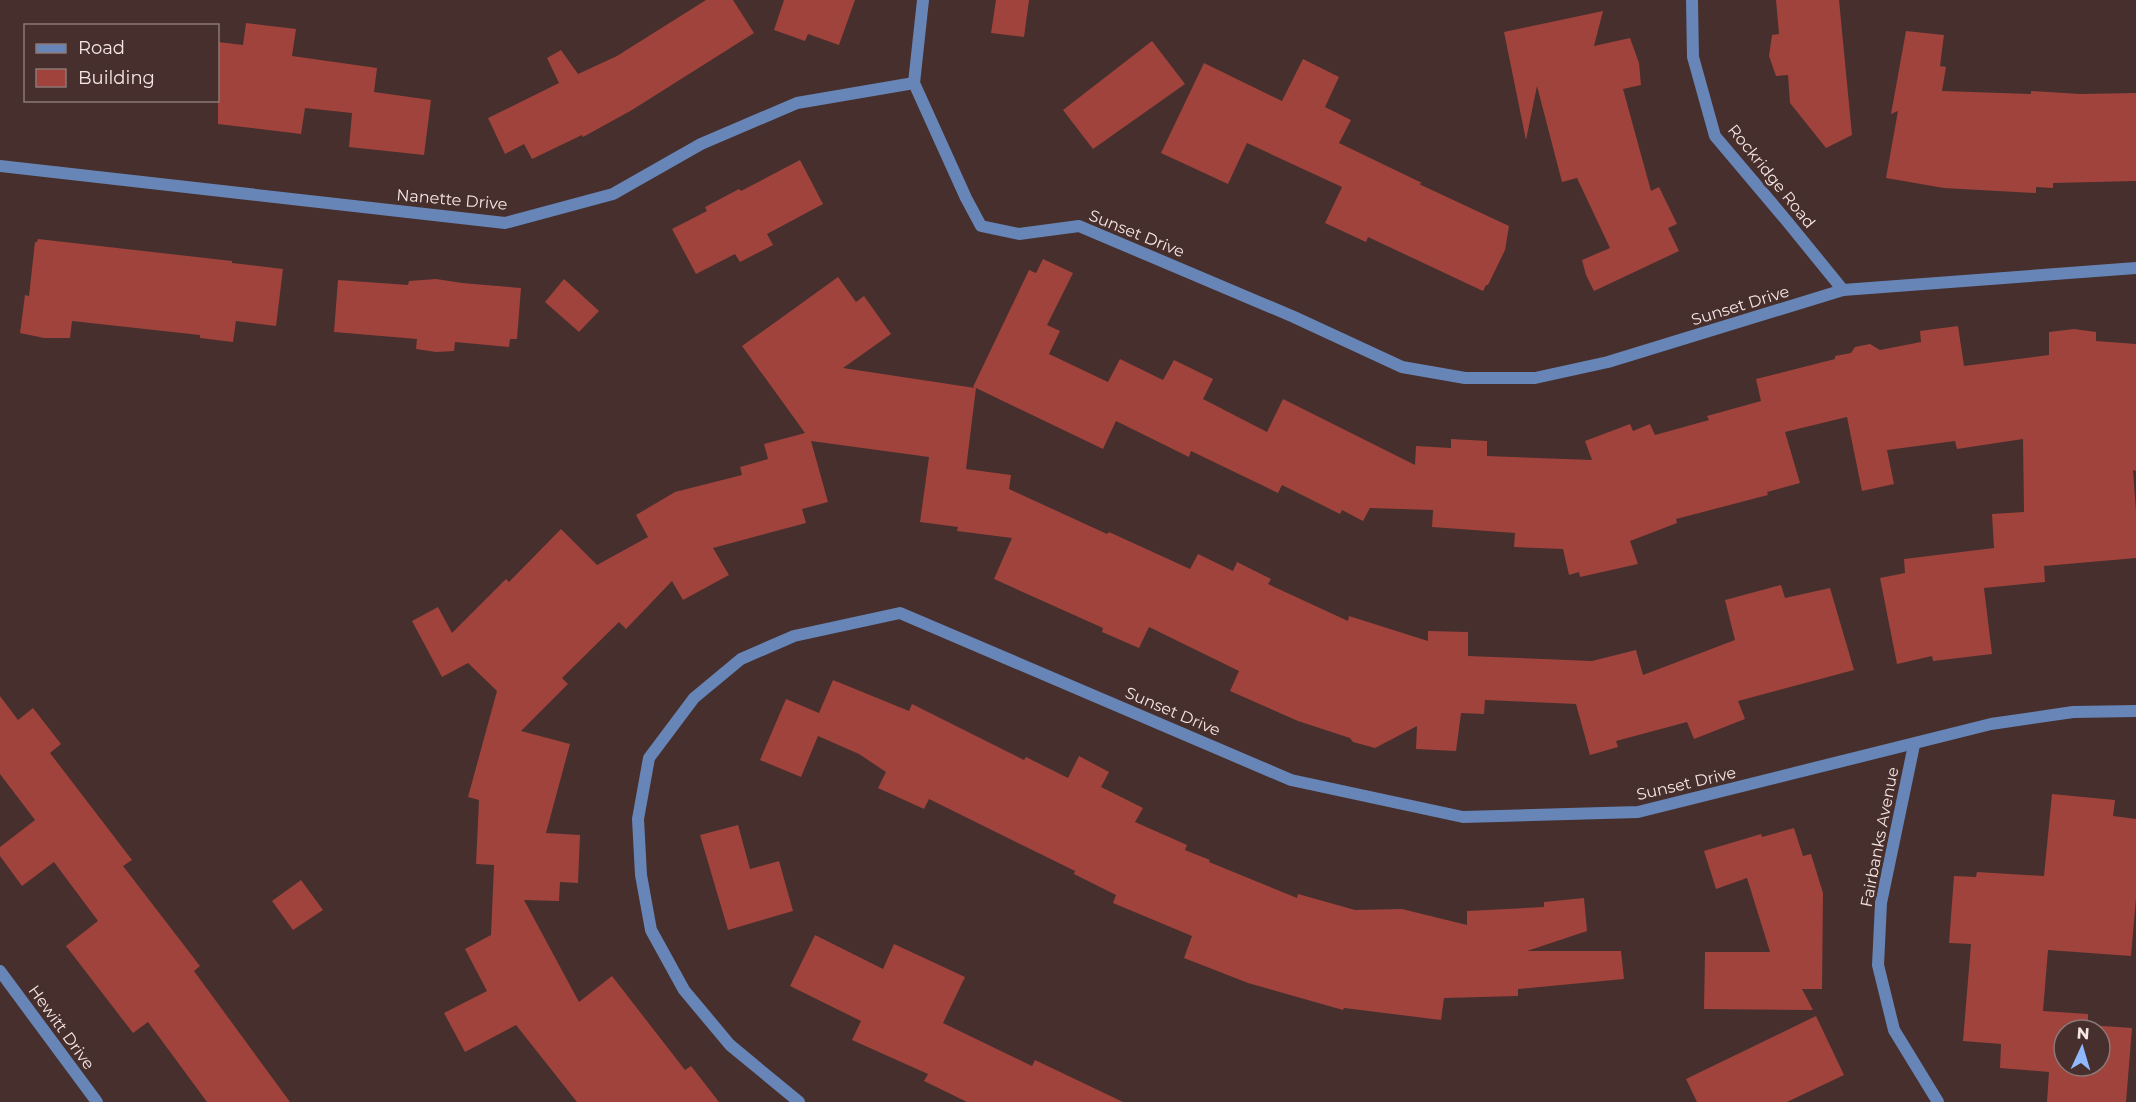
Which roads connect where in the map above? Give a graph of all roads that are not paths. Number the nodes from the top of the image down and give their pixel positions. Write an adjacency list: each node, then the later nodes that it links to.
1 (923, 0): 3 (street)
2 (1692, 0): 6 (street, Rockridge Road)
3 (914, 83): 4 (street, Nanette Drive); 6 (street, Sunset Drive)
4 (0, 166)
5 (2136, 268): 6 (street, Sunset Drive)
6 (1842, 290)
7 (2136, 711): 8 (street, Sunset Drive)
8 (1914, 745): 11 (street, Sunset Drive); 12 (street, Fairbanks Avenue)
9 (0, 971): 10 (street, Hewitt Drive)
10 (97, 1102)
11 (799, 1102)
12 (1938, 1102)

